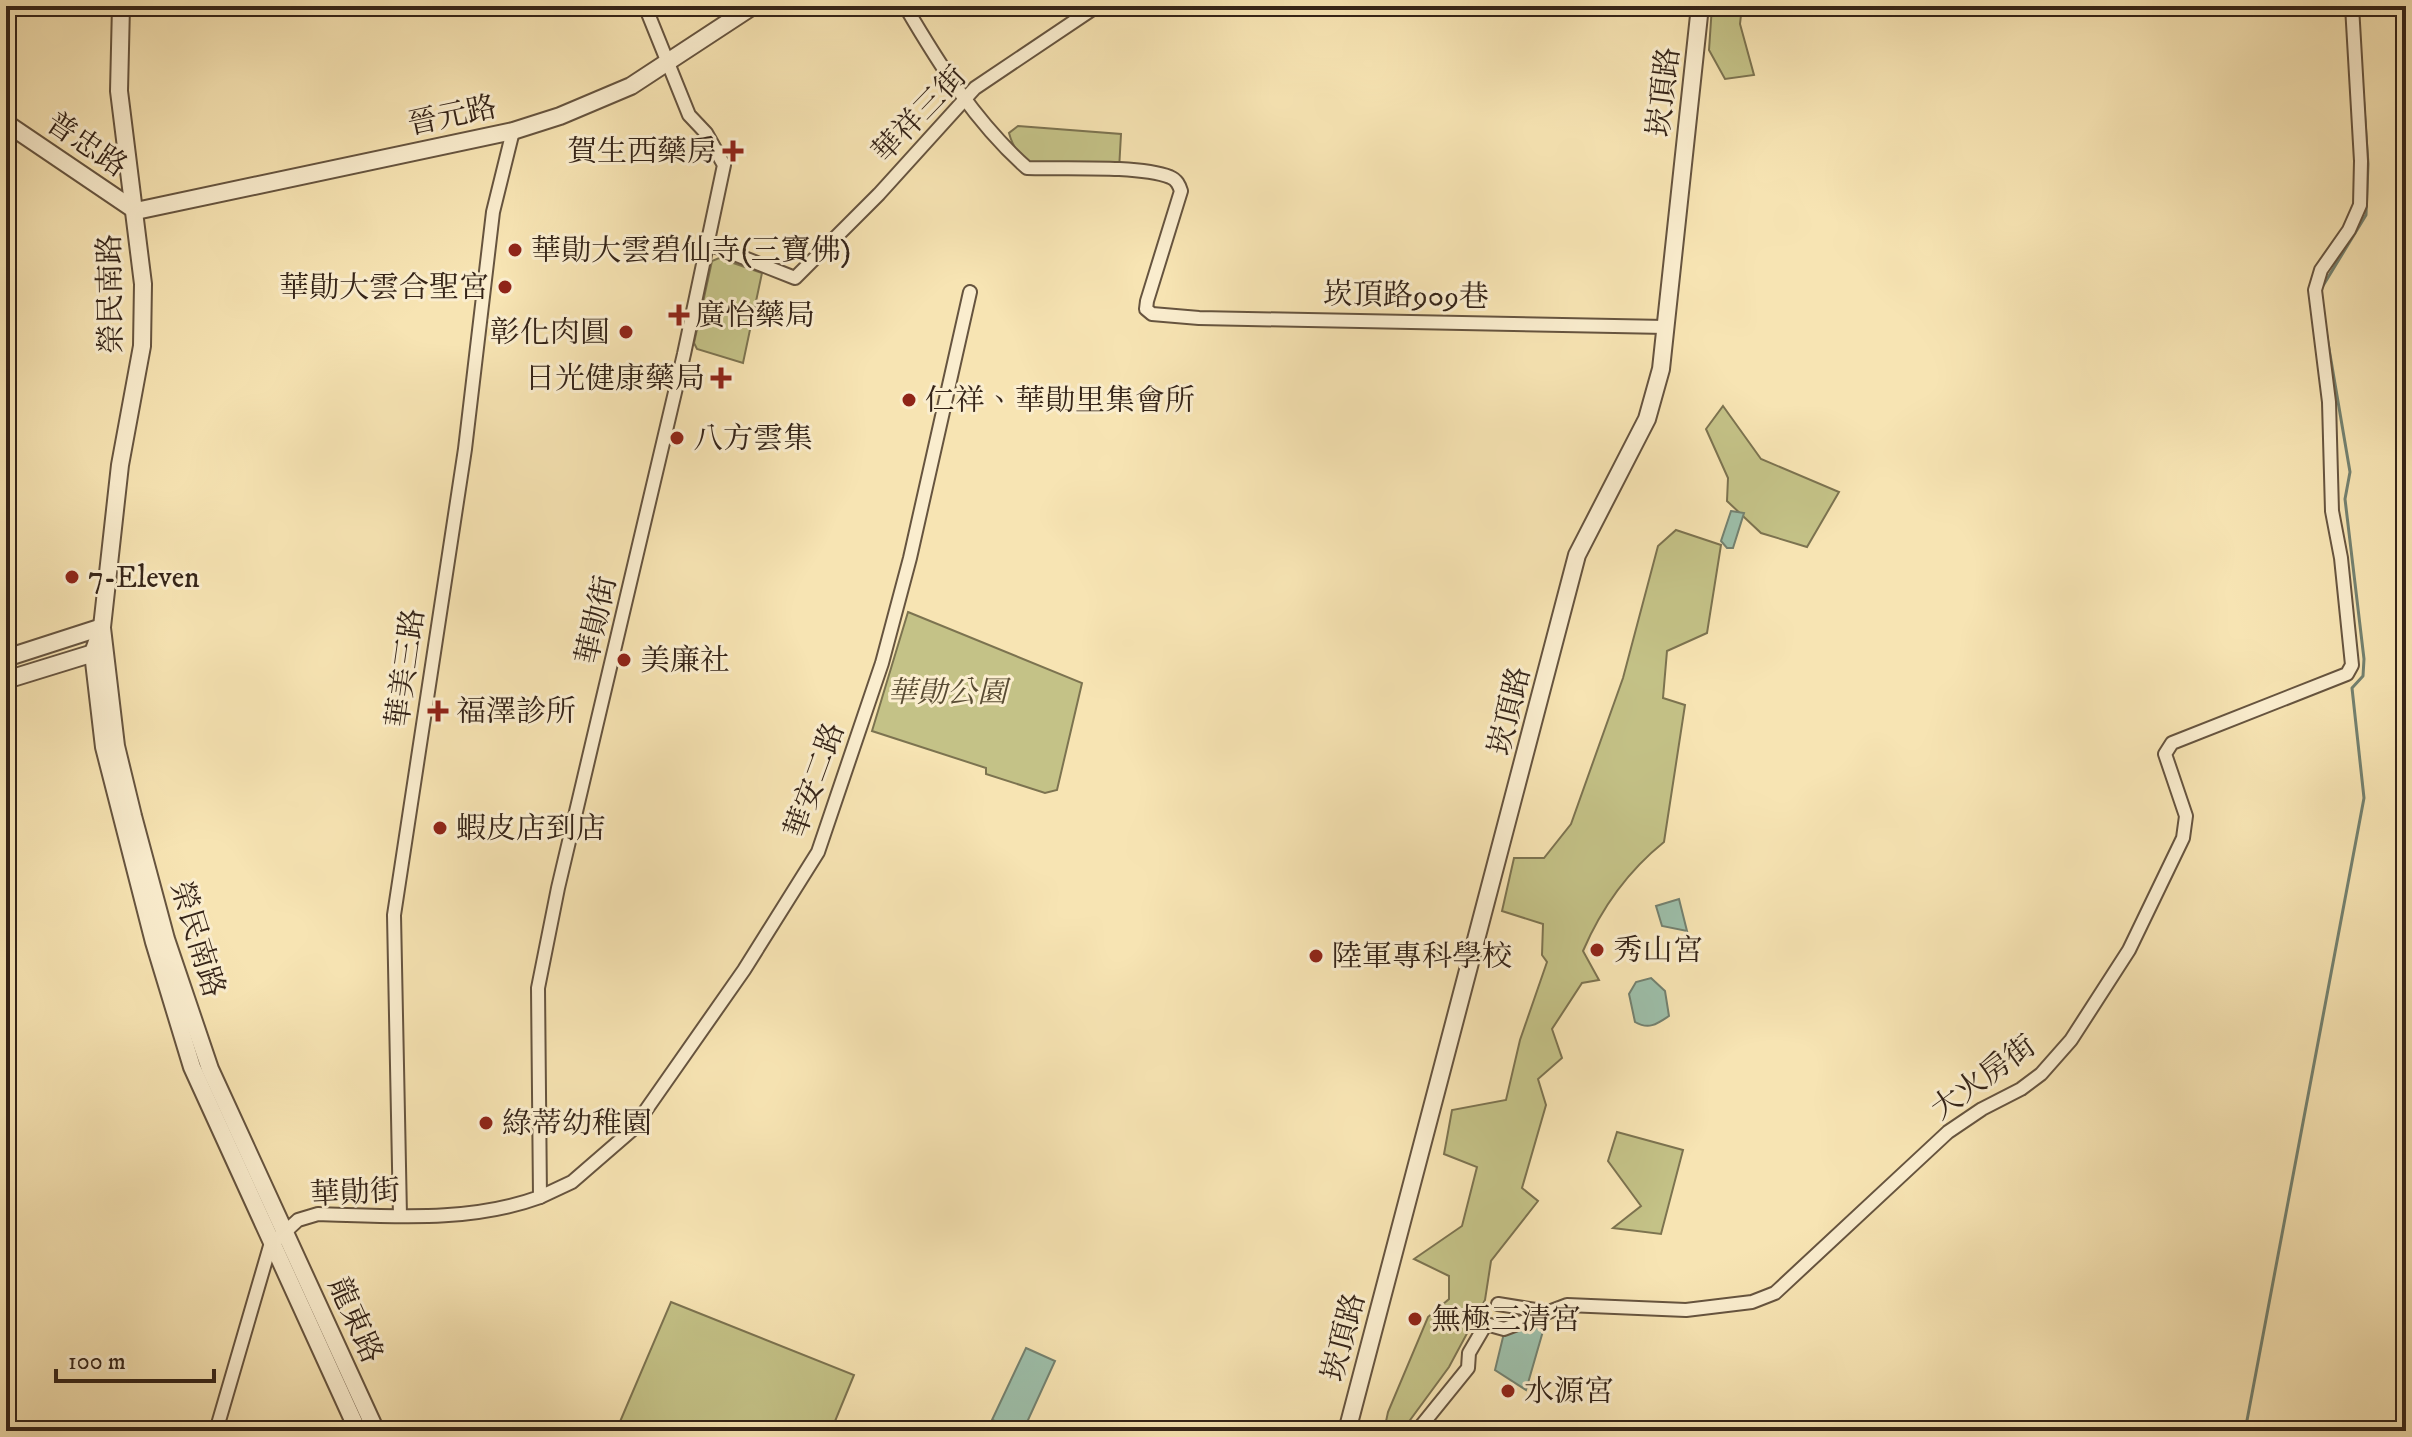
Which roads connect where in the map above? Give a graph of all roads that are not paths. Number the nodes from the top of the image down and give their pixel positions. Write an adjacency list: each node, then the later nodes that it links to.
1 (121, 6): 12 (street, 榮民南路)
2 (645, 6): 8 (street, 華勛街)
3 (753, 6): 8 (street, 晉元路)
4 (905, 6): 9 (street)
5 (1097, 6): 9 (street, 華祥三街)
6 (1700, 6): 15 (street, 崁頂路)
7 (2352, 6): 26 (street, 大火房街)
8 (665, 61): 11 (street, 晉元路); 13 (street, 華勛街)
9 (967, 98): 13 (street, 華祥三街); 15 (street, 崁頂路909巷)
10 (6, 123): 12 (street, 普忠路)
11 (513, 131): 12 (street, 晉元路); 22 (street, 華美三路)
12 (136, 211): 16 (street, 榮民南路)
13 (709, 244): 21 (street, 華勛街)
14 (970, 292): 21 (street, 華安二路)
15 (1666, 327): 30 (street, 崁頂路)
16 (102, 627): 17 (street, 榮民南路); 18 (street)
17 (100, 651): 19 (street); 20 (street, 榮民南路)
18 (6, 658)
19 (6, 680)
20 (160, 941): 23 (street, 榮民南路); 24 (street, 榮民南路)
21 (540, 1197): 22 (street, 華勛街)
22 (400, 1216): 23 (street, 華勛街)
23 (286, 1232): 24 (street); 29 (street, 龍東路)
24 (270, 1246): 27 (street); 28 (street, 龍東路)
25 (1498, 1304): 26 (street)
26 (1545, 1312): 31 (street, 大火房街)
27 (216, 1431)
28 (358, 1431)
29 (376, 1431)
30 (1347, 1431)
31 (1417, 1431)

